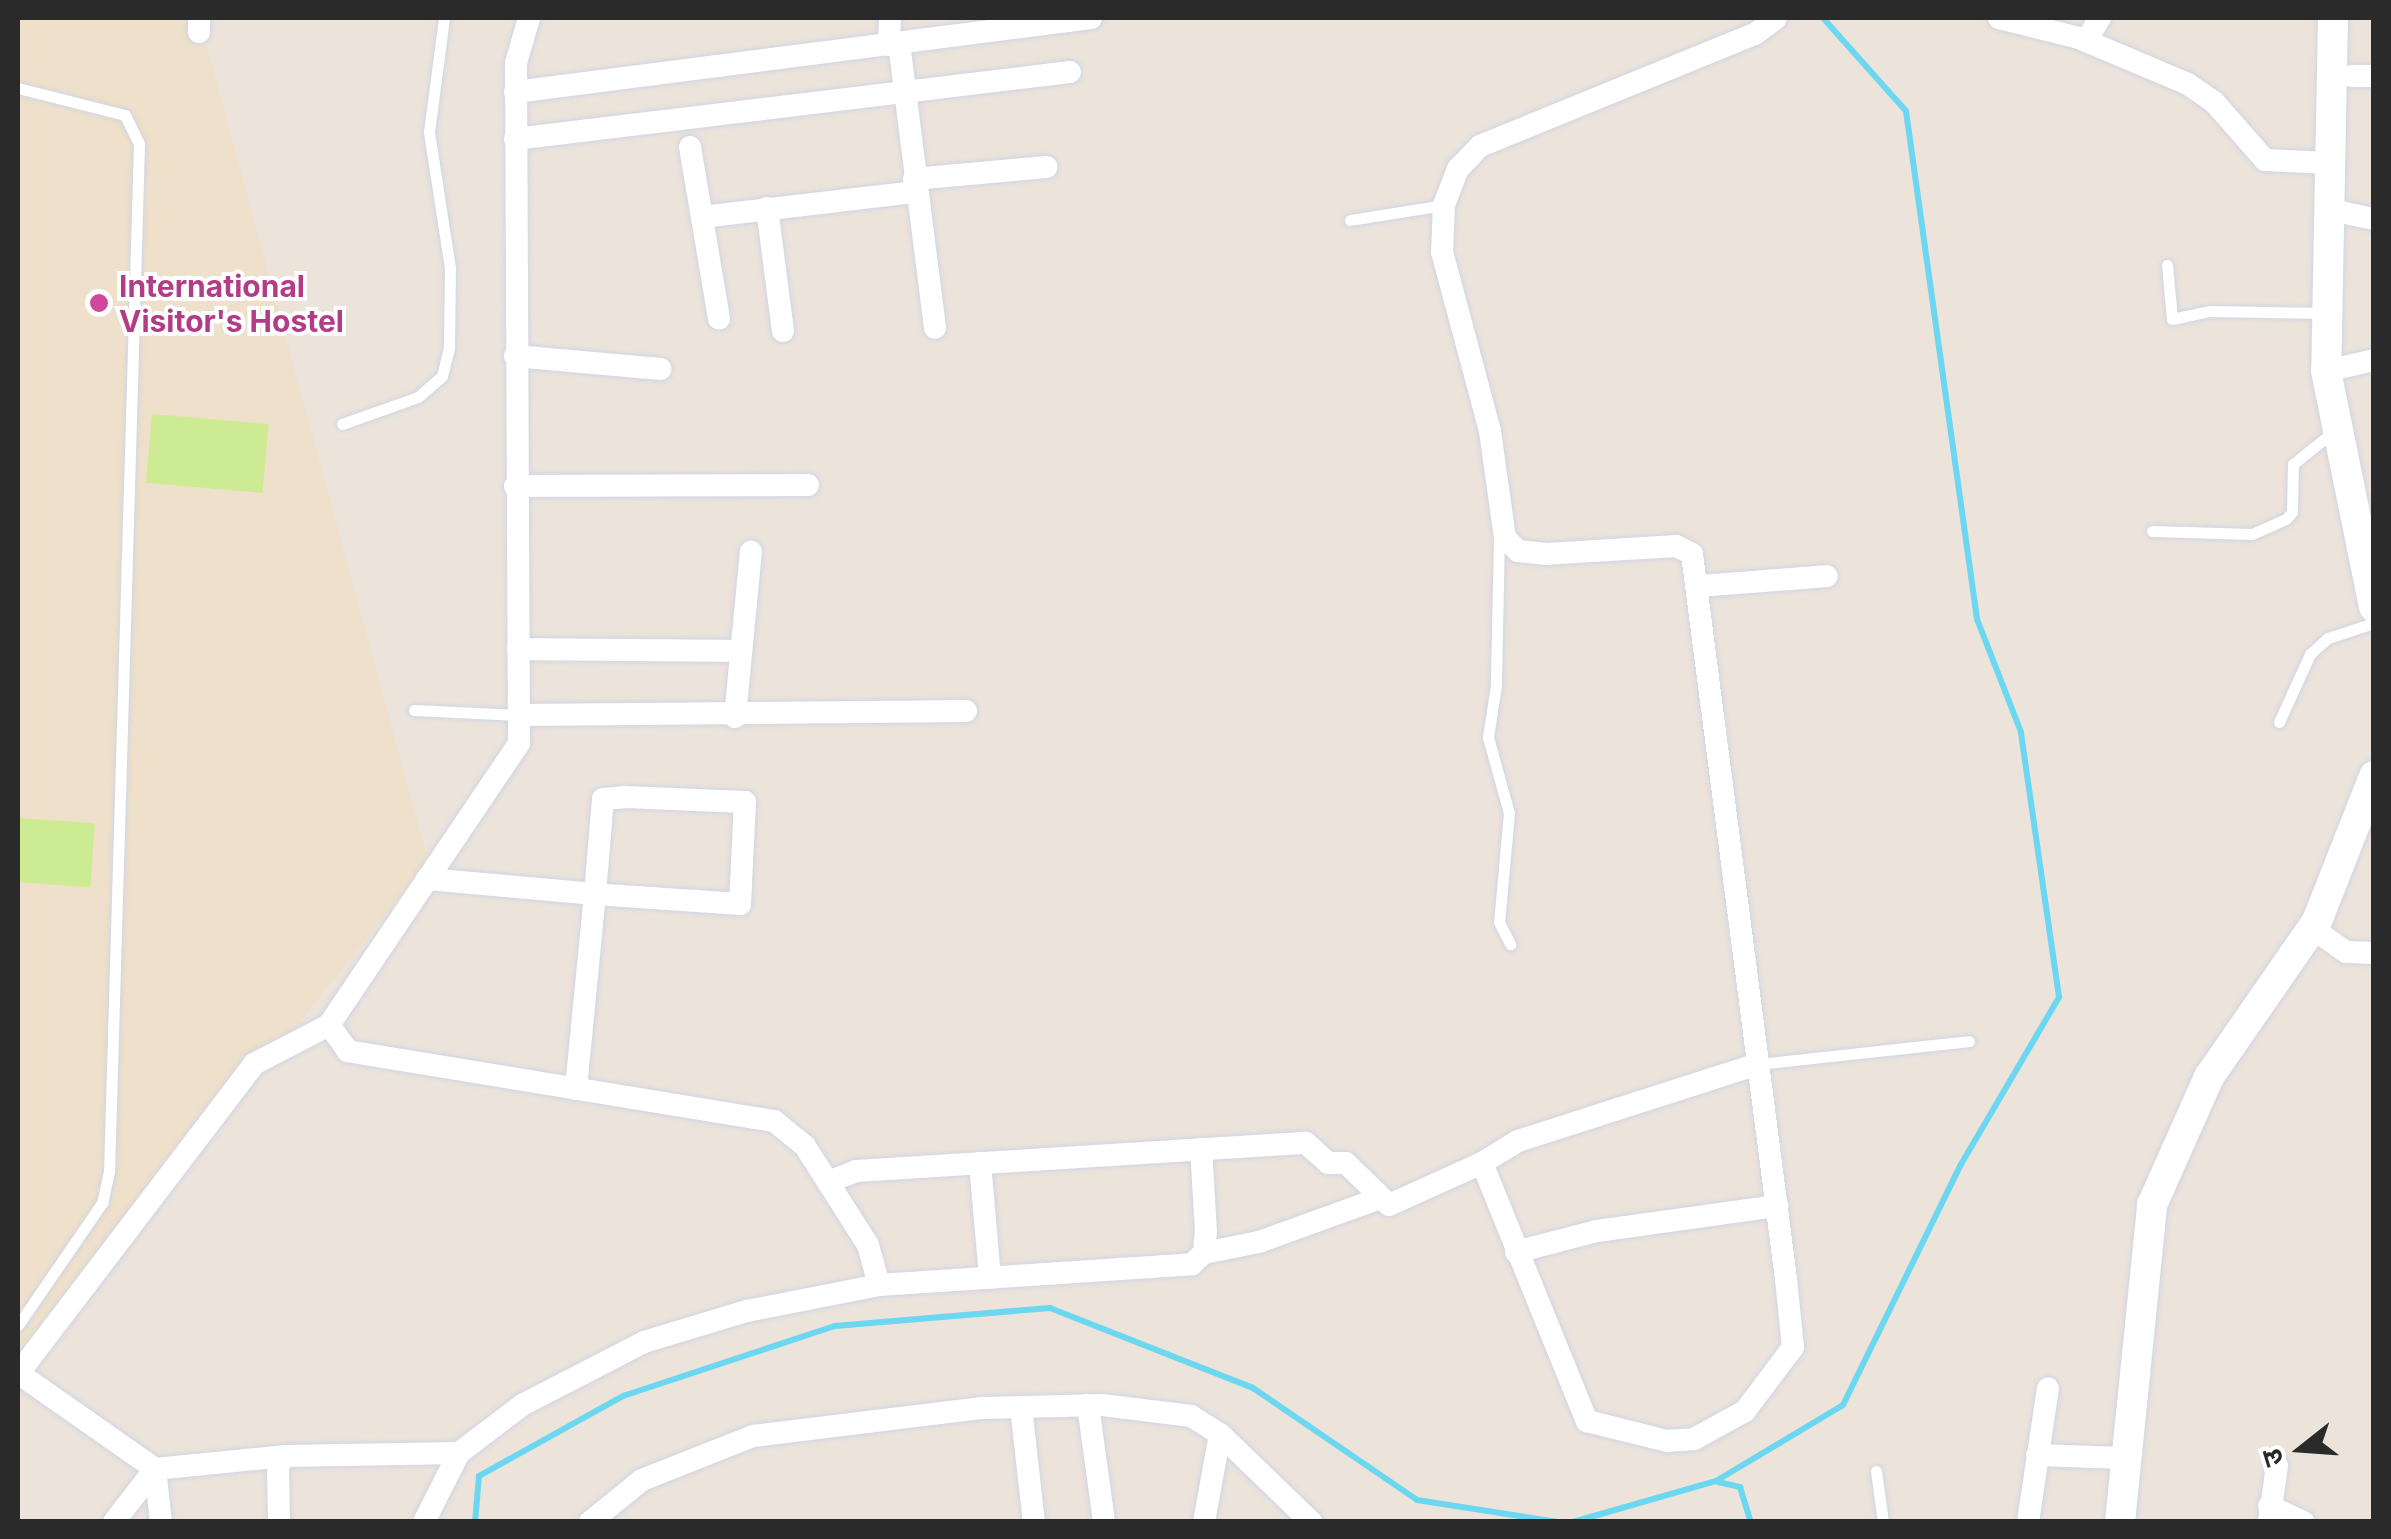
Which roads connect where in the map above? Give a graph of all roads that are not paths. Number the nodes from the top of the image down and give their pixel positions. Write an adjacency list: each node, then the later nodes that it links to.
1 (444, 18): 37 (lane)
2 (529, 18): 16 (street)
3 (890, 18): 11 (street)
4 (1091, 18): 11 (street)
5 (1776, 18): 22 (street)
6 (1999, 18): 10 (street)
7 (2100, 18): 10 (street)
8 (2334, 18): 19 (street)
9 (2350, 18): 13 (street)
10 (2086, 41): 19 (street)
11 (894, 44): 15 (street); 16 (street)
12 (1070, 72): 15 (street)
13 (2363, 76): 24 (street)
14 (18, 88): 77 (lane)
15 (904, 89): 17 (street); 21 (street)
16 (515, 92): 17 (street)
17 (515, 139): 33 (street)
18 (690, 147): 25 (street)
19 (2330, 164): 24 (street)
20 (1046, 167): 21 (street)
21 (915, 186): 23 (street); 31 (street)
22 (1444, 205): 27 (lane); 41 (street)
23 (768, 208): 25 (street); 32 (street)
24 (2333, 211): 26 (street); 29 (street); 36 (street)
25 (702, 217): 30 (street)
26 (2374, 219)
27 (1350, 220)
28 (2167, 265): 29 (lane)
29 (2323, 314): 36 (street)
30 (718, 319)
31 (935, 328)
32 (782, 331)
33 (515, 356): 35 (street); 40 (street)
34 (2374, 360): 36 (street)
35 (660, 369)
36 (2333, 371): 38 (street); 43 (street)
37 (342, 424)
38 (2333, 432): 42 (lane); 47 (street)
39 (808, 485): 40 (street)
40 (515, 486): 49 (street)
41 (1499, 526): 46 (street); 61 (lane)
42 (2152, 531)
43 (2373, 538)
44 (752, 552): 50 (street)
45 (1828, 576): 46 (street)
46 (1700, 586): 65 (street)
47 (2374, 607)
48 (2374, 623): 55 (lane)
49 (518, 649): 50 (street); 53 (street)
50 (741, 651): 54 (street)
51 (414, 710): 53 (lane)
52 (966, 711): 54 (street)
53 (518, 715): 54 (street); 58 (street)
54 (734, 716)
55 (2278, 722)
56 (2374, 776): 60 (street)
57 (2374, 818): 60 (street)
58 (426, 879): 59 (street); 63 (street)
59 (595, 894): 59 (street); 66 (street)
60 (2317, 933): 62 (street); 86 (street); 103 (street)
61 (1510, 944)
62 (2374, 953)
63 (328, 1025): 66 (street); 78 (street)
64 (1969, 1041): 65 (lane)
65 (1758, 1064): 69 (street); 72 (street)
66 (576, 1089): 70 (street)
67 (1201, 1149): 68 (street); 71 (street); 74 (street)
68 (980, 1163): 70 (street); 75 (street)
69 (1482, 1163): 71 (street); 73 (street)
70 (828, 1182): 76 (street)
71 (1378, 1200): 74 (street)
72 (1777, 1206): 73 (street); 73 (street)
73 (1516, 1252)
74 (1204, 1253): 75 (street)
75 (990, 1278): 76 (street)
76 (879, 1285): 83 (street)
77 (18, 1325)
78 (18, 1373): 88 (street)
79 (2048, 1388): 84 (street)
80 (1088, 1405): 81 (street); 82 (street); 98 (street)
81 (1020, 1407): 92 (street); 97 (street)
82 (1220, 1434): 91 (street); 99 (street)
83 (459, 1453): 85 (street); 96 (street)
84 (2038, 1455): 86 (street); 101 (street)
85 (286, 1456): 88 (street); 95 (street)
86 (2124, 1458): 102 (street)
87 (2277, 1466): 90 (street)
88 (155, 1468): 93 (street); 94 (street)
89 (1876, 1471): 100 (lane)
90 (2269, 1514): 104 (street)
91 (1306, 1520)
92 (591, 1521)
93 (114, 1522)
94 (161, 1522)
95 (279, 1522)
96 (424, 1522)
97 (1034, 1522)
98 (1104, 1522)
99 (1204, 1522)
100 (1884, 1522)
101 (2028, 1522)
102 (2120, 1522)
103 (2133, 1522)
104 (2304, 1522)

